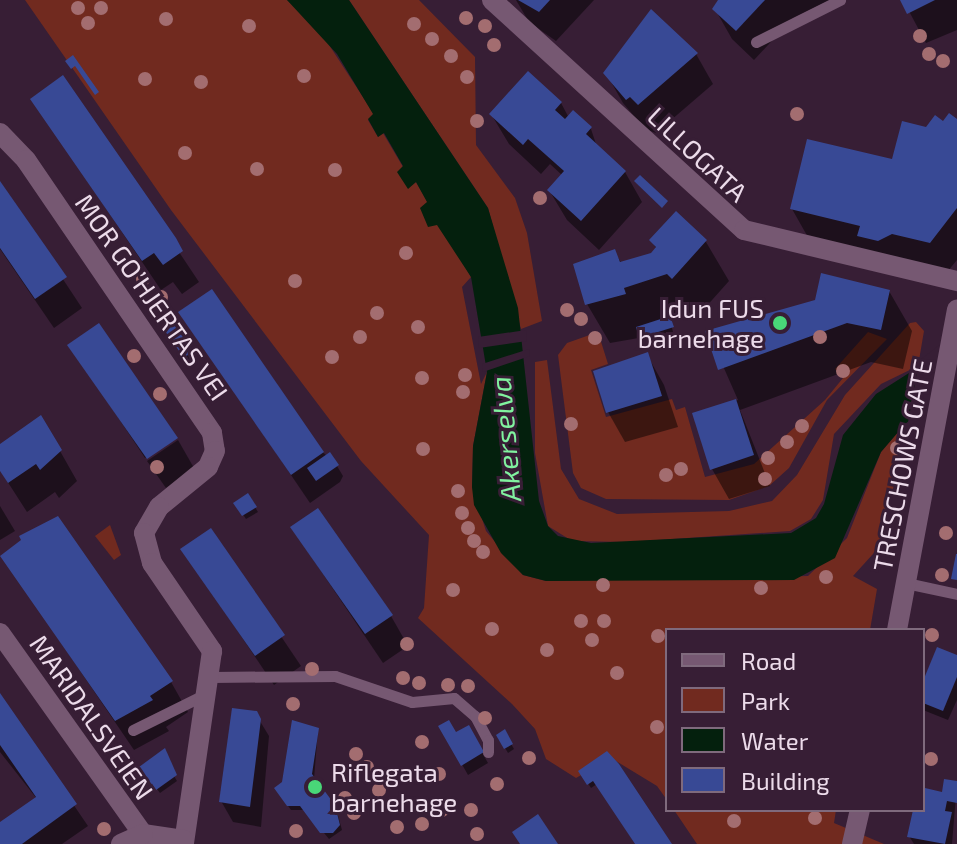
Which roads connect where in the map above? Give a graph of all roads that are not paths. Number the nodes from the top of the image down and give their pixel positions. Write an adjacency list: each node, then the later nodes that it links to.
1 (492, 0): 5 (street, LILLOGATA)
2 (840, 0): 3 (lane)
3 (756, 42)
4 (0, 133): 12 (street, MOR GO’HJERTAS VEI)
5 (957, 281)
6 (957, 310): 7 (street, TRESCHOWS GATE)
7 (956, 317): 8 (street, TRESCHOWS GATE)
8 (906, 583): 9 (lane); 10 (street, TRESCHOWS GATE)
9 (957, 594)
10 (897, 628)
11 (3, 644): 16 (street, MARIDALSVEIEN)
12 (210, 685): 13 (lane); 14 (lane); 17 (street, MOR GO’HJERTAS VEI)
13 (133, 730)
14 (488, 752)
15 (860, 812): 19 (street)
16 (143, 834): 17 (street, MARIDALSVEIEN); 18 (street)
17 (184, 842)
18 (121, 844)
19 (852, 844)

